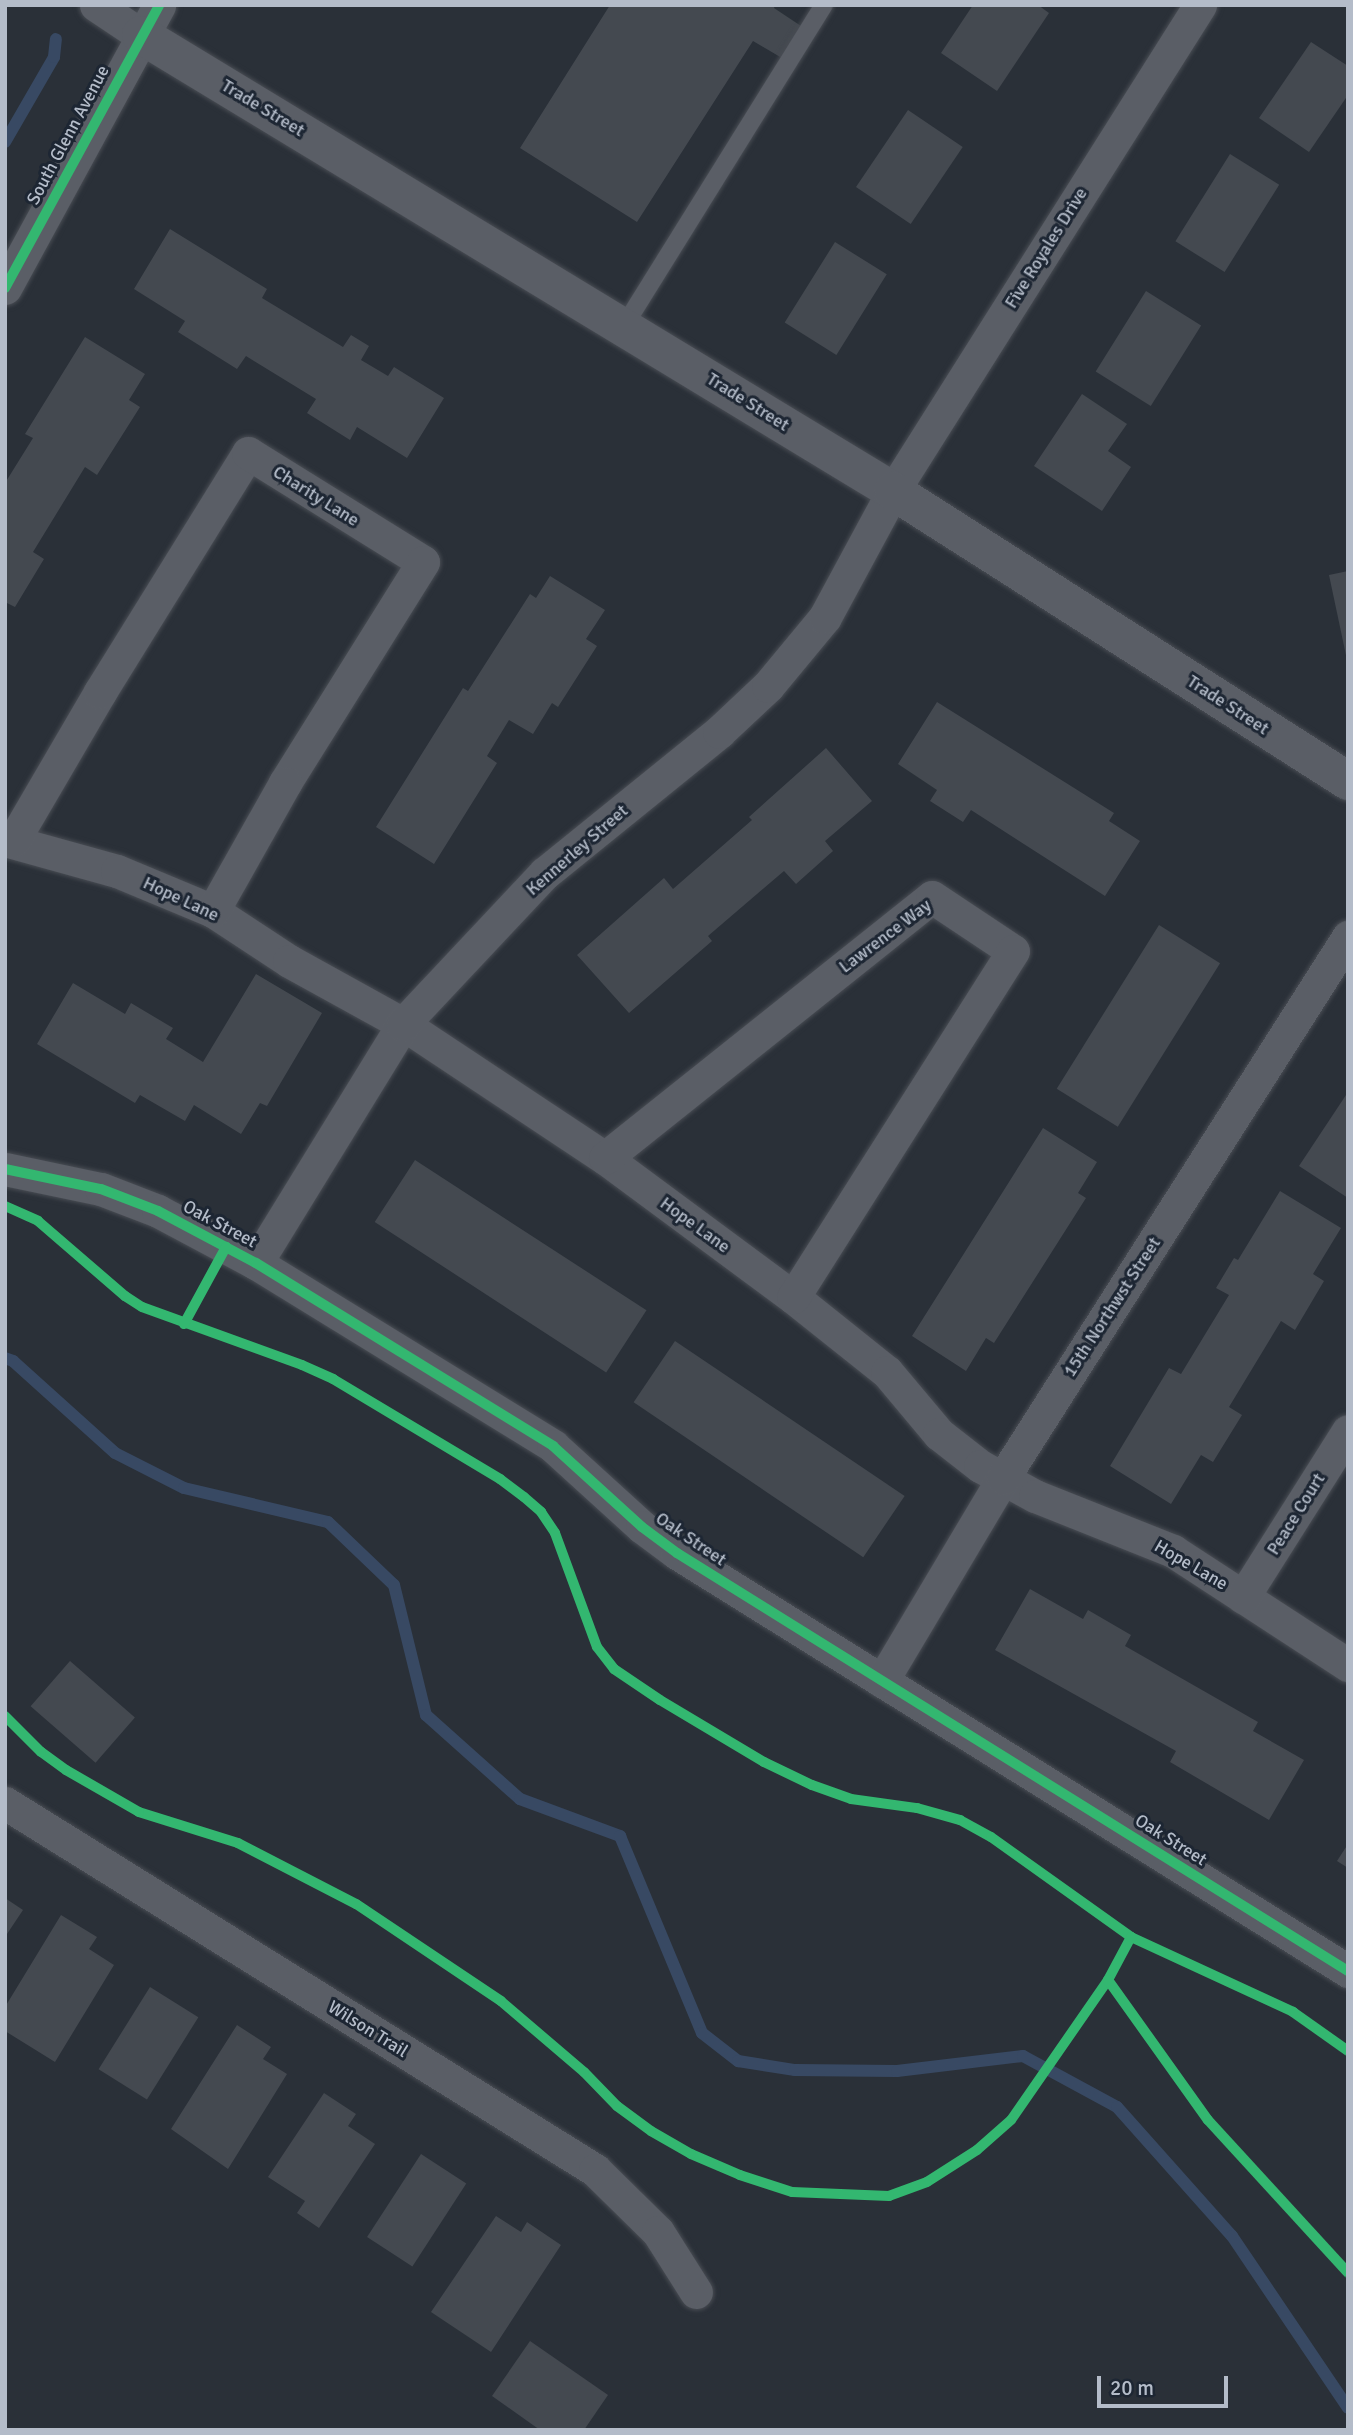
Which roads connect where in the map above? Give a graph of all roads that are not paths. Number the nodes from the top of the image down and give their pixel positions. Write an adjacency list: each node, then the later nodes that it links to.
1 (96, 5): 4 (street)
2 (824, 5): 6 (lane)
3 (1200, 5): 7 (street, Five Royales Drive)
4 (150, 20): 5 (street, South Glenn Avenue); 6 (street, Trade Street)
5 (5, 288)
6 (624, 326): 7 (street, Trade Street)
7 (893, 491): 8 (street, Trade Street); 12 (street, Kennerley Street)
8 (1348, 782)
9 (9, 840): 10 (street, Hope Lane); 10 (street, Charity Lane)
10 (213, 911): 12 (street, Hope Lane)
11 (1348, 937): 18 (street, 15th Northwst Street)
12 (403, 1024): 13 (street, Hope Lane); 15 (street, Kennerley Street)
13 (605, 1158): 16 (street, Hope Lane); 16 (street, Lawrence Way)
14 (5, 1169): 15 (street, Oak Street)
15 (256, 1263): 21 (street, Oak Street)
16 (793, 1297): 18 (street, Hope Lane)
17 (1348, 1431): 19 (street, Peace Court)
18 (1003, 1478): 19 (street, Hope Lane); 21 (street, 15th Northwst Street)
19 (1243, 1597): 20 (street, Hope Lane)
20 (1348, 1665)
21 (882, 1681): 23 (street, Oak Street)
22 (5, 1803): 24 (street, Wilson Trail)
23 (1348, 1971)
24 (696, 2292)

